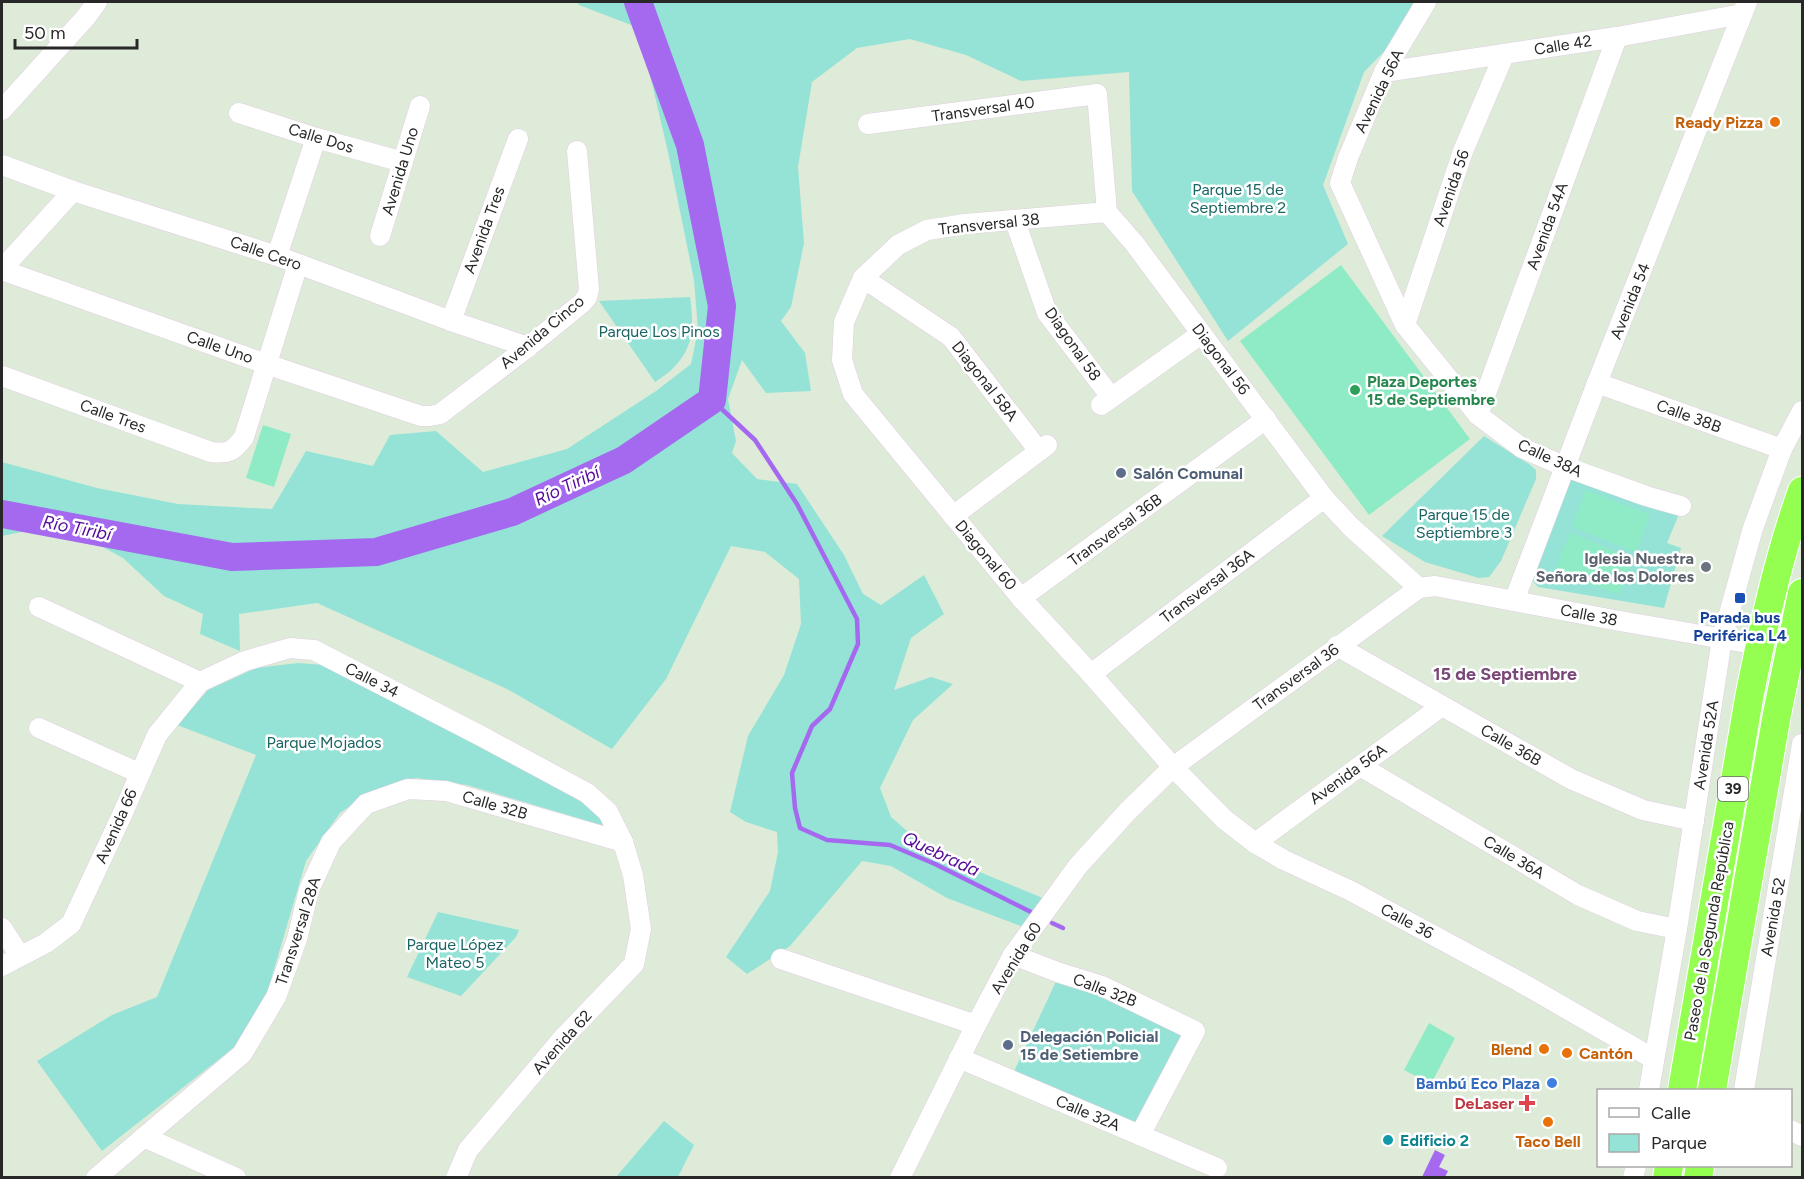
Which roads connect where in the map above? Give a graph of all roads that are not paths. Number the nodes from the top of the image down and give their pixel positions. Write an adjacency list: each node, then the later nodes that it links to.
1 (97, 2): 8 (street)
2 (1426, 2): 6 (street, Avenida 56A)
3 (1744, 8): 4 (street, Calle 42); 32 (street, Avenida 54)
4 (1617, 37): 5 (street, Calle 42); 35 (street, Avenida 54A)
5 (1504, 55): 6 (street, Calle 42); 27 (street, Avenida 56)
6 (1384, 72): 16 (street, Avenida 56A)
7 (420, 106): 14 (street, Avenida Uno)
8 (2, 110)
9 (239, 113): 11 (street, Calle Dos)
10 (868, 124): 18 (street, Transversal 40)
11 (316, 138): 14 (street, Calle Dos); 21 (street)
12 (518, 140): 25 (street, Avenida Tres)
13 (577, 151): 29 (street, Avenida Cinco)
14 (403, 162): 20 (street, Avenida Uno)
15 (2, 165): 17 (street, Calle Cero)
16 (1340, 183): 27 (street, Calle 38A)
17 (73, 191): 21 (street, Calle Cero); 23 (street)
18 (1107, 212): 19 (street, Transversal 38); 28 (street, Diagonal 56)
19 (1015, 221): 24 (street, Transversal 38); 28 (street, Diagonal 58)
20 (380, 236)
21 (277, 256): 22 (street, Calle Cero)
22 (298, 264): 25 (street, Calle Cero); 30 (street)
23 (2, 270): 30 (street, Calle Uno)
24 (863, 278): 26 (street, Transversal 38); 42 (street, Diagonal 58A)
25 (451, 321): 29 (street, Calle Cero)
26 (844, 322): 42 (street, Diagonal 60)
27 (1405, 325): 35 (street, Calle 38A)
28 (1201, 334): 36 (street, Diagonal 56)
29 (528, 347): 34 (street, Avenida Cinco)
30 (266, 364): 31 (street, Calle Tres); 34 (street, Calle Uno)
31 (2, 376)
32 (1597, 383): 37 (street, Calle 38B); 38 (street, Avenida 54)
33 (1803, 411): 37 (street, Avenida 52A)
34 (440, 414)
35 (1478, 414): 38 (street, Calle 38A)
36 (1266, 419): 40 (street, Diagonal 56); 45 (street, Transversal 36B)
37 (1782, 449): 48 (street, Avenida 52A)
38 (1566, 467): 41 (street, Calle 38A); 46 (street, Avenida 54)
39 (1803, 491): 49 (highway, Paseo de la Segunda República / 39)
40 (1324, 498): 43 (street, Diagonal 56); 52 (street, Transversal 36A)
41 (1681, 506)
42 (953, 516): 45 (street, Diagonal 60)
43 (1419, 588): 46 (street, Calle 38); 50 (street, Transversal 36)
44 (1803, 593): 51 (highway, Paseo de la Segunda República / 39)
45 (1021, 598): 52 (street, Diagonal 60)
46 (1514, 601): 48 (street, Calle 38)
47 (39, 607): 53 (street)
48 (1722, 639): 49 (street, Calle 38); 61 (street, Avenida 52A)
49 (1759, 645): 75 (highway, Paseo de la Segunda República / 39)
50 (1337, 646): 54 (street, Calle 36B); 57 (street, Transversal 36)
51 (1796, 652): 76 (highway, Paseo de la Segunda República / 39)
52 (1091, 674): 57 (street, Diagonal 60)
53 (200, 682): 59 (street, Avenida 66); 62 (street, Calle 34)
54 (1442, 706): 58 (street, Avenida 56A); 61 (street, Calle 36B)
55 (39, 728): 59 (street)
56 (1803, 744): 77 (street, Avenida 52)
57 (1173, 766): 63 (street, Calle 36); 67 (street, Avenida 60)
58 (1360, 766): 63 (street, Avenida 56A); 66 (street, Calle 36A)
59 (140, 773): 68 (street, Avenida 66)
60 (366, 804): 62 (street, Calle 32B); 79 (street, Transversal 28A)
61 (1694, 821): 66 (street, Avenida 52A)
62 (622, 842): 64 (street, Calle 34)
63 (1255, 843): 73 (street, Calle 36)
64 (636, 898): 83 (street, Avenida 62)
65 (2, 928): 68 (street)
66 (1677, 929): 73 (street, Avenida 52A)
67 (1014, 955): 71 (street, Avenida 60); 78 (street, Calle 32B)
68 (20, 956): 70 (street, Avenida 66)
69 (781, 959): 71 (street)
70 (2, 966)
71 (976, 1025): 72 (street, Avenida 60)
72 (959, 1058): 78 (street, Calle 32A); 84 (street, Avenida 60)
73 (1654, 1059): 74 (street, Avenida 52A)
74 (1649, 1089)
75 (1682, 1089)
76 (1712, 1089)
77 (1744, 1089)
78 (1140, 1135): 80 (street, Calle 32A)
79 (144, 1137): 81 (street, Transversal 28A); 82 (street)
80 (1216, 1168)
81 (96, 1178)
82 (236, 1178)
83 (456, 1178)
84 (900, 1178)

